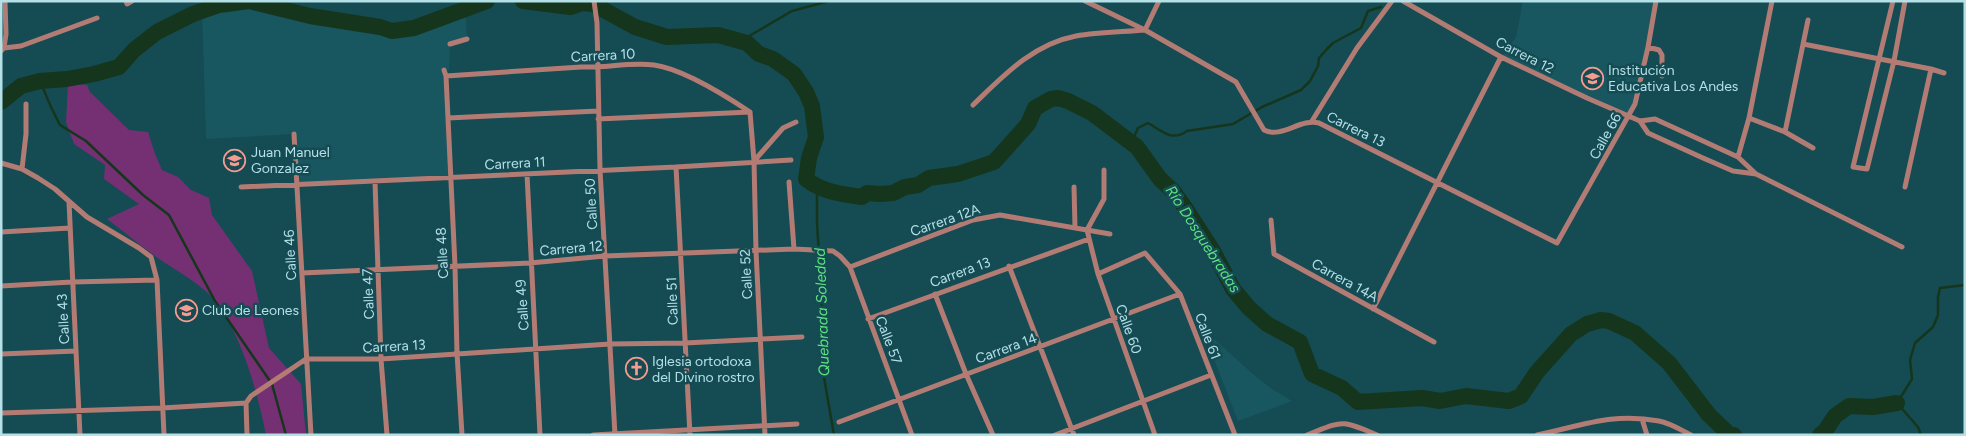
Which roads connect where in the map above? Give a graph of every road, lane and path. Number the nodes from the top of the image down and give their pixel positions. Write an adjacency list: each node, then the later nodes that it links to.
1 (4, 1): 20 (street)
2 (132, 1): 12 (street)
3 (594, 1): 24 (street, Calle 50)
4 (1085, 1): 15 (street, Carrera 13)
5 (1159, 1): 15 (street)
6 (1392, 1): 39 (street)
7 (1403, 1): 21 (street, Carrera 12)
8 (1656, 1): 19 (street, Calle 66)
9 (1772, 1): 36 (street)
10 (1893, 1): 22 (street)
11 (1905, 1): 23 (street)
12 (126, 2)
13 (97, 18): 20 (street)
14 (1808, 20): 18 (street)
15 (1145, 30): 31 (street); 39 (street, Carrera 13)
16 (467, 39): 17 (street)
17 (450, 44)
18 (1803, 44): 22 (street); 41 (street)
19 (1648, 47): 29 (street); 35 (street, Calle 66)
20 (3, 50)
21 (1501, 57): 35 (street, Carrera 12); 57 (street)
22 (1880, 59): 23 (street); 23 (street)
23 (1894, 61): 25 (street)
24 (597, 68): 28 (street, Carrera 10); 32 (street, Calle 50); 33 (street, Carrera 10)
25 (1931, 69): 27 (street); 61 (street)
26 (444, 70): 28 (street, Calle 48)
27 (1944, 74)
28 (446, 76): 34 (street, Calle 48)
29 (1662, 76)
30 (26, 104): 49 (street)
31 (973, 105)
32 (598, 111): 34 (street); 37 (street, Calle 50)
33 (750, 112): 37 (street); 46 (street, Calle 52)
34 (448, 118): 54 (street, Calle 48)
35 (1628, 118): 40 (street, Carrera 12); 70 (street, Calle 66)
36 (1749, 118): 41 (street); 44 (street)
37 (598, 119): 50 (street, Calle 50)
38 (796, 122): 46 (street)
39 (1312, 122): 57 (street, Carrera 13)
40 (1640, 122): 44 (street, Carrera 12); 53 (street, Carrera 12)
41 (1785, 132): 43 (street)
42 (294, 134): 58 (street, Calle 46)
43 (1813, 148)
44 (1738, 157): 53 (street, Carrera 12)
45 (791, 160): 46 (street, Carrera 11)
46 (754, 162): 48 (street, Carrera 11); 73 (street, Calle 52)
47 (1, 163): 49 (street)
48 (676, 167): 50 (street, Carrera 11); 74 (street, Calle 51)
49 (22, 170): 62 (street)
50 (600, 170): 52 (street, Carrera 11); 75 (street, Calle 50)
51 (1104, 170): 66 (street)
52 (527, 174): 54 (street, Carrera 11); 77 (street, Calle 49)
53 (1756, 174): 71 (street, Carrera 12)
54 (450, 178): 55 (street, Carrera 11); 78 (street, Calle 48)
55 (375, 182): 58 (street, Carrera 11); 81 (street, Calle 47)
56 (789, 182): 72 (street)
57 (1437, 182): 70 (street, Carrera 13); 89 (street)
58 (298, 184): 59 (street, Carrera 11); 82 (street, Calle 46)
59 (241, 187)
60 (1074, 187): 64 (street)
61 (1905, 187)
62 (69, 202): 65 (street, Calle 43); 84 (street)
63 (1271, 220): 89 (street, Carrera 14A)
64 (1075, 227): 66 (street, Carrera 12A); 80 (street, Carrera 12A)
65 (70, 228): 67 (street); 85 (street, Calle 43)
66 (1087, 230): 68 (street, Carrera 12A); 69 (street, Calle 60)
67 (1, 232)
68 (1110, 234)
69 (1089, 239): 79 (street, Carrera 13); 83 (street, Calle 60)
70 (1557, 243)
71 (1902, 247)
72 (794, 248): 73 (street, Carrera 12); 76 (street, Carrera 12)
73 (756, 251): 74 (street, Carrera 12); 93 (street, Calle 52)
74 (682, 252): 75 (street, Carrera 12); 95 (street, Calle 51)
75 (605, 256): 77 (street, Carrera 12); 96 (street, Calle 50)
76 (840, 256): 80 (street, Calle 57)
77 (530, 263): 78 (street, Carrera 12); 98 (street, Calle 49)
78 (455, 266): 81 (street, Carrera 12); 100 (street, Calle 48)
79 (1009, 266): 87 (street, Carrera 13); 97 (street)
80 (850, 267): 90 (street, Calle 57)
81 (379, 270): 82 (street, Carrera 12); 103 (street, Calle 47)
82 (302, 272): 102 (street, Calle 46)
83 (1098, 274): 88 (street, Calle 61); 91 (street, Calle 60)
84 (157, 280): 85 (street); 109 (street)
85 (72, 282): 86 (street); 99 (street, Calle 43)
86 (1, 286)
87 (935, 294): 90 (street, Carrera 13); 104 (street)
88 (1180, 294): 91 (street, Carrera 14); 105 (street, Calle 61)
89 (1373, 309): 94 (street, Carrera 14A)
90 (868, 319): 106 (street, Calle 57)
91 (1113, 319): 97 (street, Carrera 14); 107 (street, Calle 60)
92 (802, 337): 93 (street, Carrera 13)
93 (761, 339): 95 (street, Carrera 13); 115 (street, Calle 52)
94 (1434, 342)
95 (684, 343): 96 (street, Carrera 13); 117 (street, Calle 51)
96 (610, 344): 98 (street, Carrera 13); 120 (street, Calle 50)
97 (1041, 347): 104 (street, Carrera 14); 116 (street)
98 (536, 350): 100 (street, Carrera 13); 127 (street, Calle 49)
99 (76, 351): 101 (street); 110 (street, Calle 43)
100 (456, 353): 103 (street, Carrera 13); 126 (street, Calle 48)
101 (1, 354)
102 (306, 359): 103 (street, Carrera 13); 108 (street); 124 (street, Calle 46)
103 (381, 359): 125 (street, Calle 47)
104 (966, 374): 106 (street, Carrera 14); 131 (street)
105 (1211, 375): 107 (street); 135 (street, Calle 61)
106 (899, 399): 113 (street, Carrera 14); 130 (street, Calle 57)
107 (1142, 400): 116 (street); 134 (street, Calle 60)
108 (246, 403): 109 (street); 123 (street)
109 (162, 408): 110 (street); 122 (street)
110 (80, 411): 111 (street); 121 (street, Calle 43)
111 (1, 413)
112 (1642, 419): 119 (street); 139 (street); 140 (street)
113 (839, 422)
114 (797, 424): 115 (street)
115 (765, 426): 117 (street); 129 (street, Calle 52)
116 (1072, 428): 132 (street); 133 (street)
117 (690, 432): 120 (street)
118 (1320, 432): 136 (street); 137 (street)
119 (1565, 432): 138 (street)
120 (615, 434): 128 (street)
121 (80, 435)
122 (164, 435)
123 (247, 435)
124 (311, 435)
125 (387, 435)
126 (462, 435)
127 (540, 435)
128 (593, 435)
129 (765, 435)
130 (912, 435)
131 (993, 435)
132 (1054, 435)
133 (1074, 435)
134 (1156, 435)
135 (1235, 435)
136 (1307, 435)
137 (1377, 435)
138 (1537, 435)
139 (1648, 435)
140 (1691, 435)

